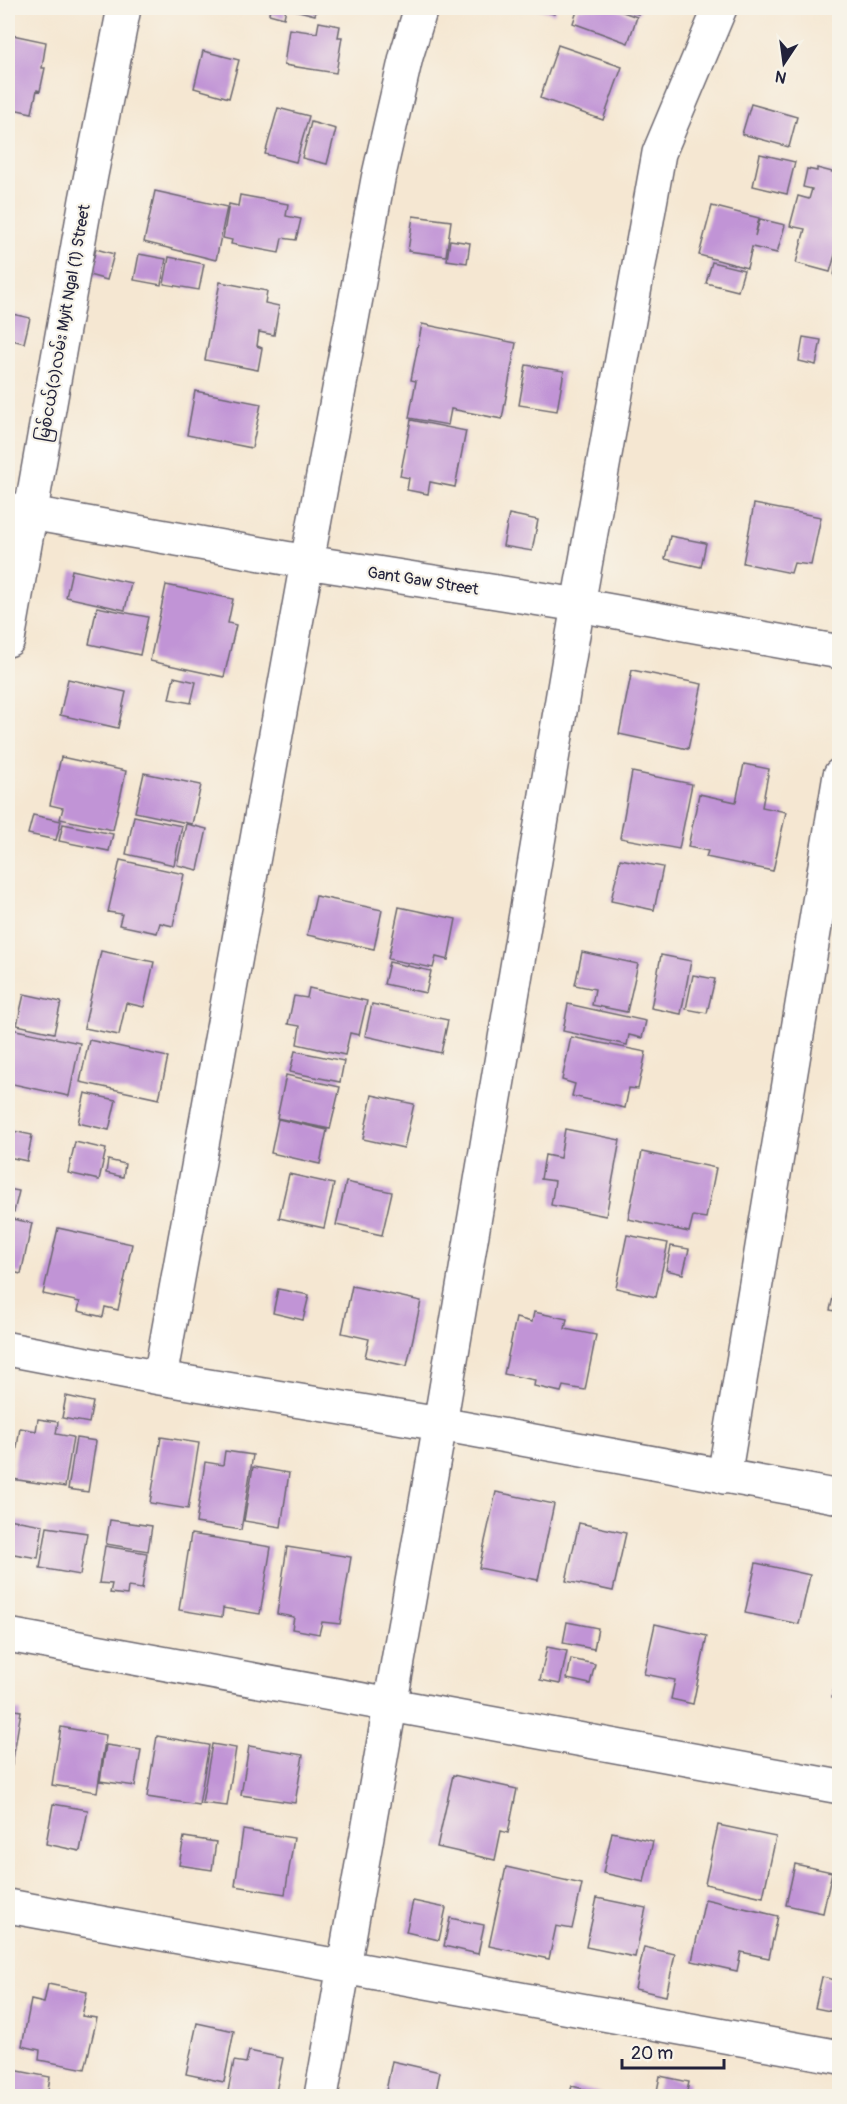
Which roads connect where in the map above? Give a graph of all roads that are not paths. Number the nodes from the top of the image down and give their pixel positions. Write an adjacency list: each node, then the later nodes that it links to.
1 (124, 8): 4 (street, မြစ်ငယ်(၁)လမ်း Myit Ngal (1) Street)
2 (421, 8): 5 (street)
3 (720, 8): 6 (street)
4 (18, 511): 5 (street, Gant Gaw Street); 7 (street, မြစ်ငယ်(၁)လမ်း Myit Ngal (1) Street)
5 (307, 562): 6 (street, Gant Gaw Street); 11 (street)
6 (578, 605): 8 (street, Gant Gaw Street); 12 (street)
7 (8, 640)
8 (840, 652)
9 (840, 775): 13 (street)
10 (8, 1349): 11 (street)
11 (160, 1378): 12 (street)
12 (440, 1424): 13 (street); 16 (street)
13 (724, 1477): 14 (street)
14 (840, 1497)
15 (8, 1635): 16 (street)
16 (389, 1706): 17 (street); 19 (street)
17 (840, 1787)
18 (8, 1906): 19 (street)
19 (344, 1967): 20 (street); 21 (street)
20 (840, 2057)
21 (321, 2097)

